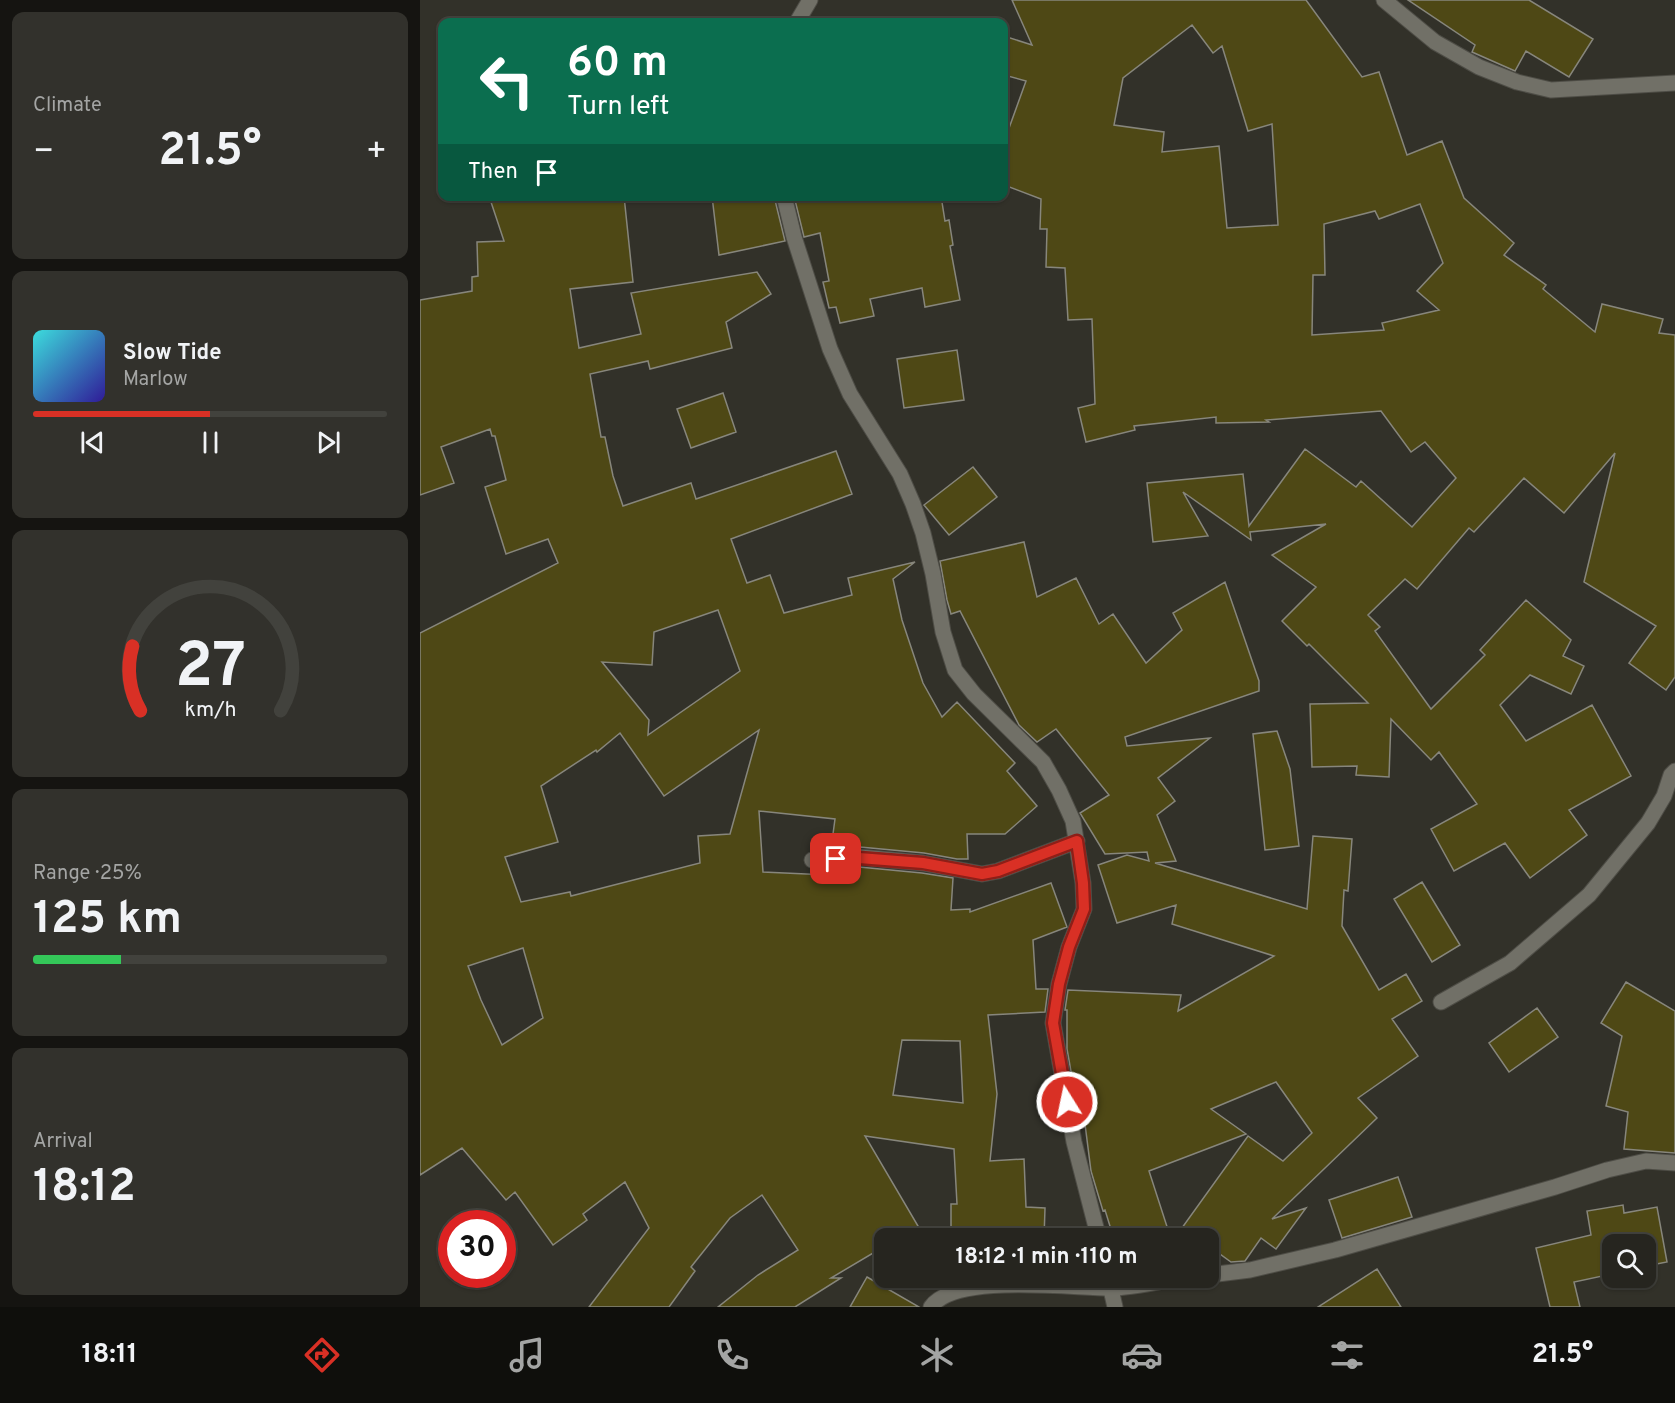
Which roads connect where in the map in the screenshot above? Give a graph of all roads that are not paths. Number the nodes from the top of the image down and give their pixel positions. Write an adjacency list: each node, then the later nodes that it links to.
1 (810, 0): 3 (street)
2 (1384, 0): 4 (street)
3 (799, 18)
4 (1675, 83)
5 (785, 201): 7 (street)
6 (1675, 771): 9 (street)
7 (1077, 841): 8 (street); 11 (street)
8 (812, 860)
9 (1441, 1002)
10 (1675, 1163): 12 (street)
11 (1096, 1228)
12 (1219, 1274)
13 (974, 1288): 15 (street)
14 (1110, 1288): 16 (street)
15 (930, 1307)
16 (1115, 1307)

